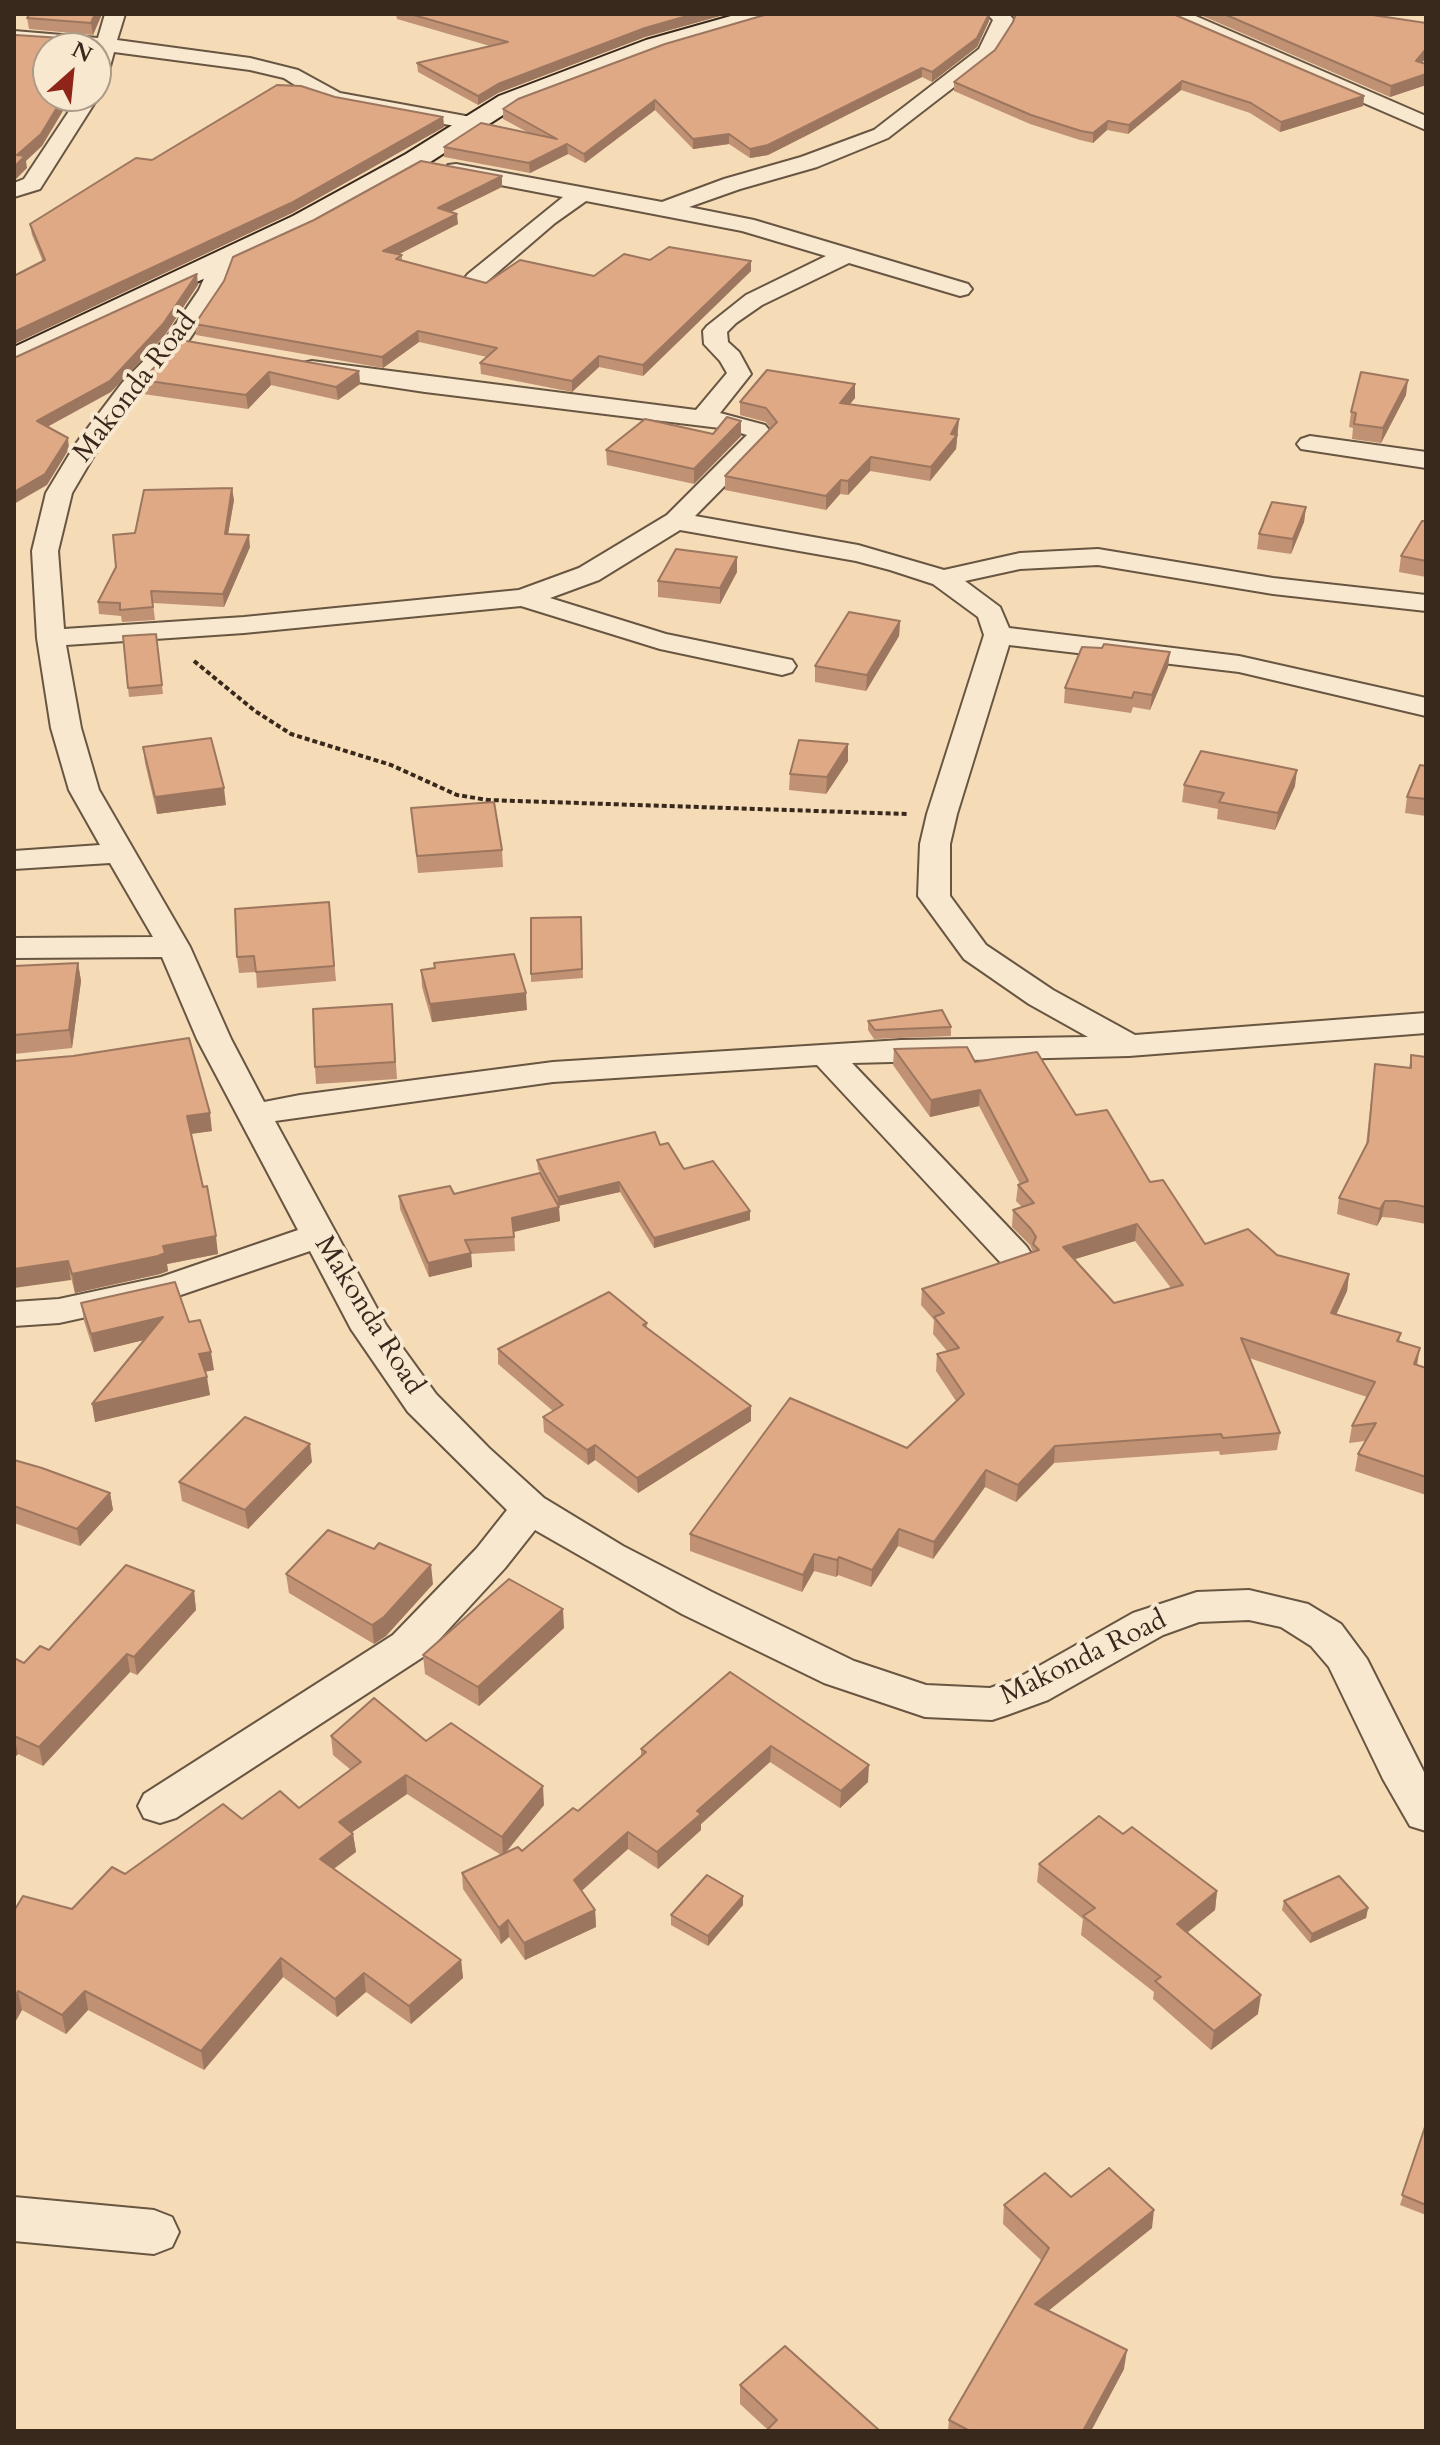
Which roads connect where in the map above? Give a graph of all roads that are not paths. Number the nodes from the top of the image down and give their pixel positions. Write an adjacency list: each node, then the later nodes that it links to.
1 (764, 14): 6 (street)
2 (997, 14): 11 (street)
3 (1175, 14): 7 (street)
4 (112, 46): 6 (street)
5 (79, 112): 9 (street)
6 (471, 123): 8 (street)
7 (1426, 124)
8 (415, 160): 10 (street); 13 (street)
9 (14, 190)
10 (580, 195): 11 (street); 14 (street)
11 (664, 209): 12 (street)
12 (847, 255): 15 (street); 18 (street)
13 (222, 262): 16 (street); 26 (street, Makonda Road)
14 (476, 279)
15 (960, 289)
16 (14, 358)
17 (285, 363): 18 (street)
18 (703, 418): 21 (street)
19 (1310, 444): 20 (street)
20 (1426, 460)
21 (676, 521): 22 (street); 23 (street)
22 (943, 578): 24 (street); 25 (street)
23 (523, 598): 26 (street); 27 (street)
24 (1426, 603)
25 (998, 635): 28 (street); 34 (street)
26 (51, 638): 29 (street, Makonda Road)
27 (782, 666)
28 (1426, 707)
29 (120, 853): 30 (street); 31 (street, Makonda Road)
30 (14, 860)
31 (174, 947): 32 (street); 36 (street, Makonda Road)
32 (14, 948)
33 (1426, 1023): 34 (street)
34 (1129, 1046): 35 (street)
35 (825, 1054): 36 (street); 38 (street)
36 (254, 1115): 37 (street, Makonda Road)
37 (318, 1236): 39 (street); 40 (street, Makonda Road)
38 (1014, 1255)
39 (14, 1314)
40 (530, 1508): 41 (street, Makonda Road); 42 (street)
41 (1419, 1790)
42 (160, 1806)
43 (14, 2219): 44 (street)
44 (154, 2232)

